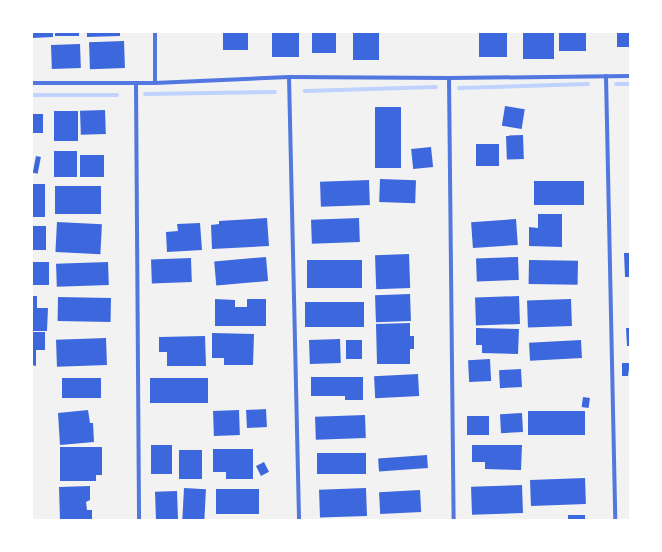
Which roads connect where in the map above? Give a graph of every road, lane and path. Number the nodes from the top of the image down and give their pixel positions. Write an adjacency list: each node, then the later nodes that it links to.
1 (155, 32): 8 (street)
2 (606, 76): 3 (street); 5 (street); 12 (street)
3 (630, 76)
4 (289, 77): 5 (street); 8 (street); 10 (street)
5 (449, 78): 11 (street)
6 (32, 83): 7 (street)
7 (136, 83): 8 (street); 9 (street)
8 (155, 83)
9 (139, 520)
10 (299, 520)
11 (454, 520)
12 (615, 520)

